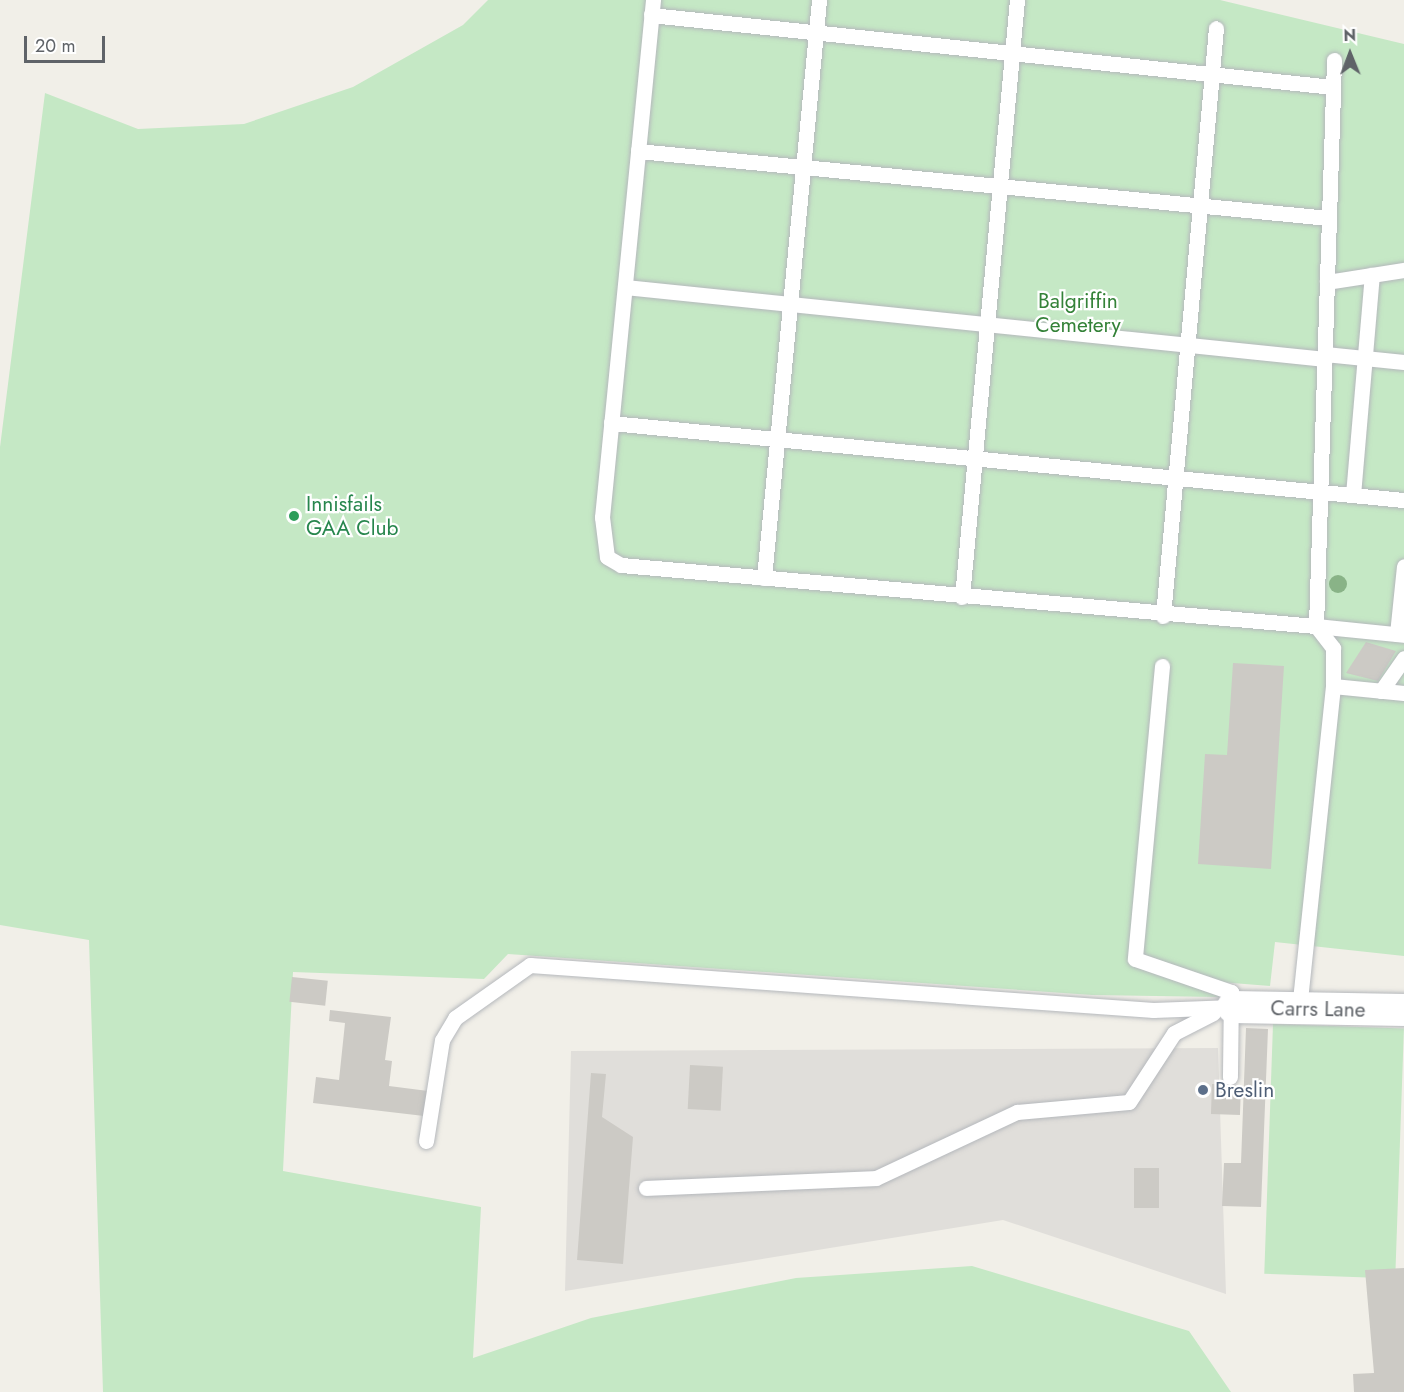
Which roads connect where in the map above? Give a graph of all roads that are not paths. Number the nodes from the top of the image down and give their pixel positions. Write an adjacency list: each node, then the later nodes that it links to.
1 (819, 0): 5 (lane)
2 (1017, 0): 6 (lane)
3 (652, 8): 5 (lane); 10 (lane)
4 (1216, 28): 8 (lane)
5 (816, 33): 6 (lane); 11 (lane)
6 (1012, 53): 8 (lane); 12 (lane)
7 (1334, 60): 9 (lane)
8 (1212, 74): 9 (lane); 13 (lane)
9 (1333, 87): 14 (lane)
10 (638, 151): 11 (lane); 18 (lane)
11 (803, 167): 12 (lane); 19 (lane)
12 (1000, 186): 13 (lane); 20 (lane)
13 (1200, 205): 14 (lane); 21 (lane)
14 (1329, 218): 17 (lane)
15 (1402, 272): 16 (lane)
16 (1372, 275): 17 (lane); 23 (lane)
17 (1327, 282): 22 (lane)
18 (625, 287): 19 (lane); 25 (lane)
19 (790, 304): 20 (lane); 26 (lane)
20 (987, 324): 21 (lane); 27 (lane)
21 (1187, 345): 22 (lane); 28 (lane)
22 (1325, 356): 23 (lane); 29 (lane)
23 (1365, 358): 24 (lane); 30 (lane)
24 (1404, 362)
25 (612, 423): 26 (lane); 33 (lane)
26 (777, 439): 27 (lane); 33 (lane)
27 (975, 458): 28 (lane); 34 (lane)
28 (1175, 477): 29 (lane); 35 (lane)
29 (1321, 492): 30 (lane); 36 (lane)
30 (1353, 495): 31 (lane)
31 (1404, 500)
32 (1404, 566): 37 (lane)
33 (764, 578): 34 (lane)
34 (962, 597): 35 (lane)
35 (1163, 615): 36 (lane)
36 (1317, 626): 37 (lane); 40 (lane)
37 (1401, 634)
38 (1404, 658): 41 (lane)
39 (1162, 666): 43 (lane)
40 (1333, 686): 41 (lane); 44 (lane)
41 (1382, 691): 42 (lane)
42 (1404, 693)
43 (1233, 1007): 44 (street, Carrs Lane); 46 (lane); 47 (lane); 48 (lane)
44 (1299, 1009): 45 (street, Carrs Lane)
45 (1404, 1010)
46 (1230, 1077)
47 (426, 1141)
48 (646, 1188)

